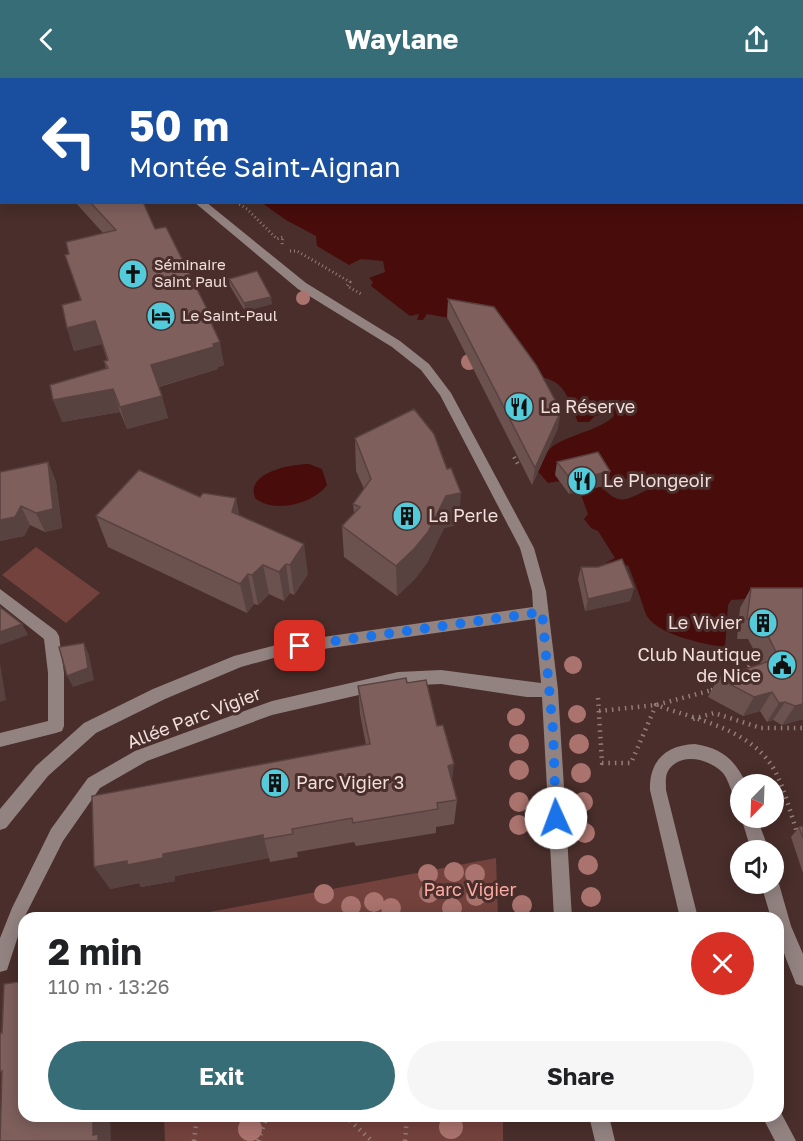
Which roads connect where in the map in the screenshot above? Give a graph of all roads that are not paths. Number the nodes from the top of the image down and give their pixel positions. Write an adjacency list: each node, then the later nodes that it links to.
1 (201, 204): 3 (street)
2 (0, 595): 5 (street)
3 (542, 612): 4 (street); 7 (street)
4 (550, 690): 11 (street, Allée Parc Vigier); 12 (street)
5 (56, 726): 6 (street); 7 (street)
6 (0, 740)
7 (74, 740): 9 (street)
8 (732, 774): 13 (street)
9 (0, 822)
10 (773, 894): 14 (street)
11 (19, 912)
12 (563, 912)
13 (688, 912)
14 (778, 912)
15 (18, 914): 17 (street, Allée Parc Vigier)
16 (784, 931): 18 (street)
17 (0, 963)
18 (803, 977)
19 (600, 1122): 21 (street)
20 (775, 1122): 22 (street)
21 (605, 1141)
22 (786, 1141)

